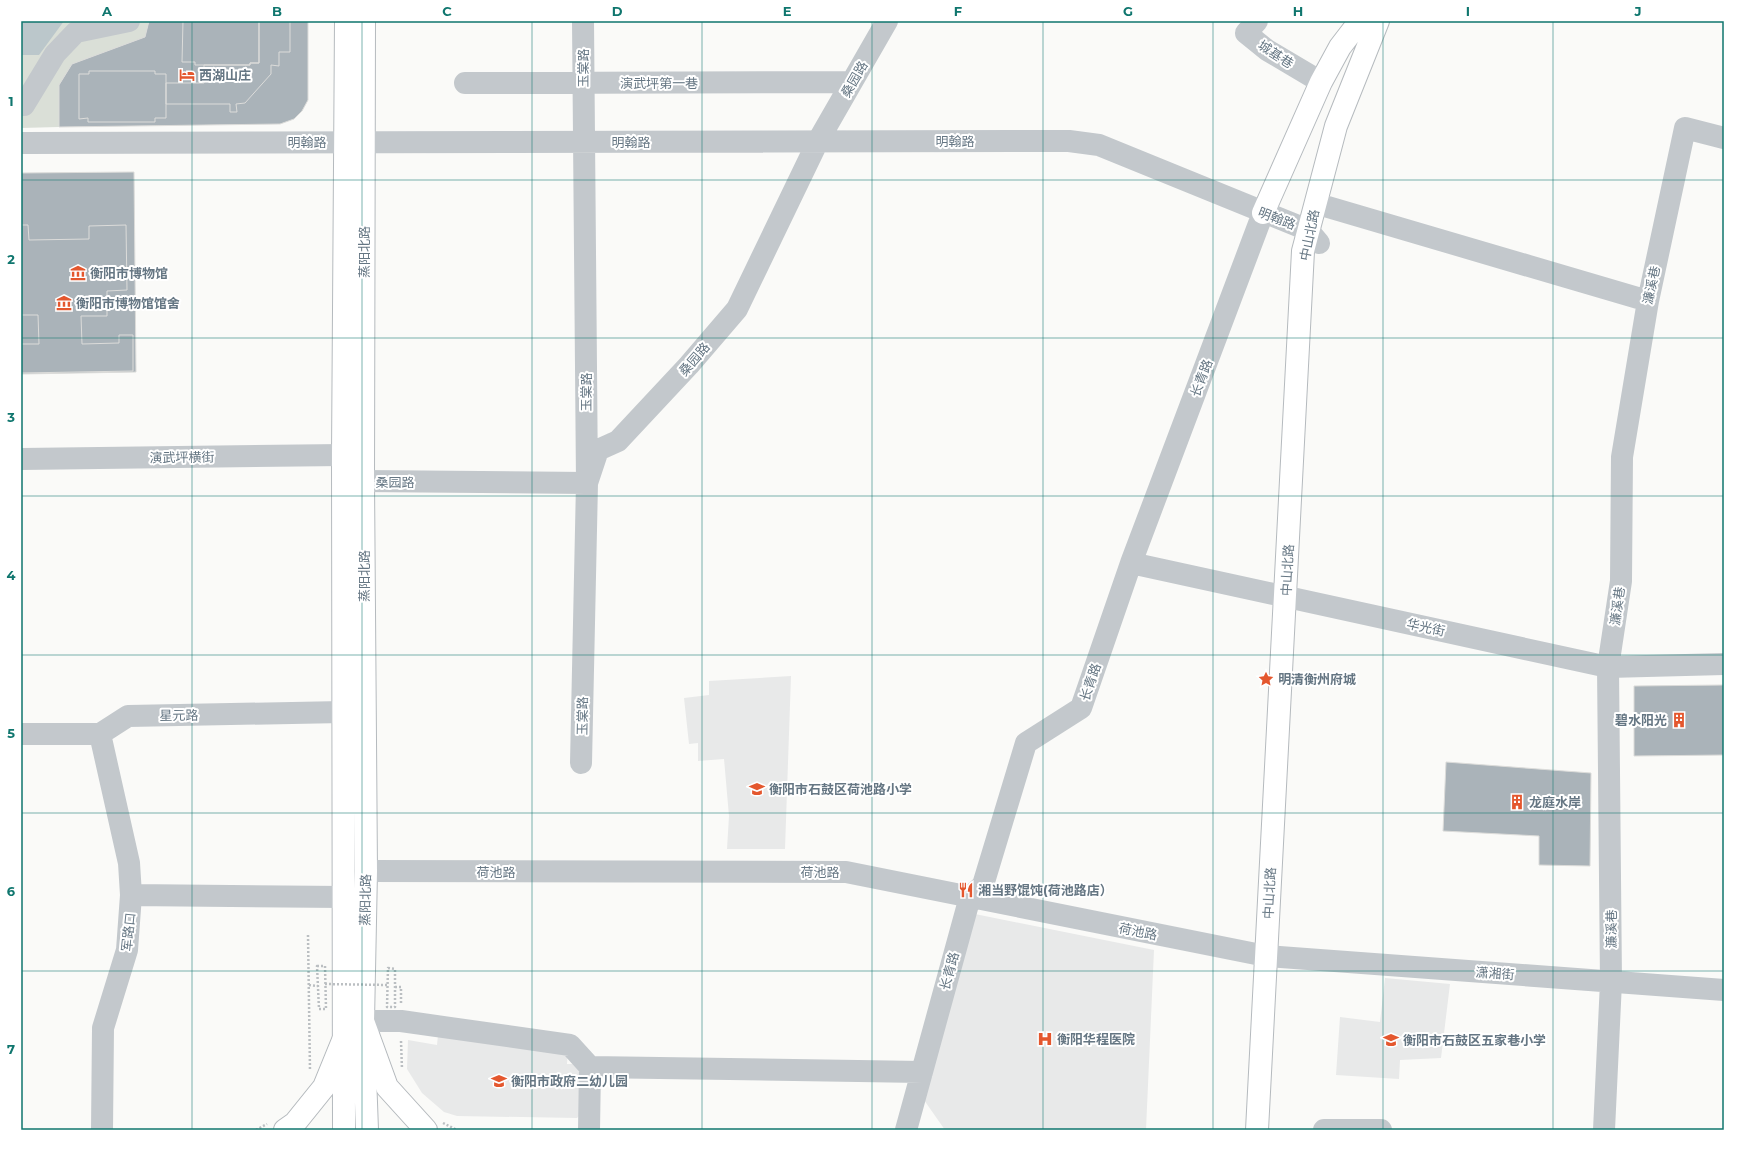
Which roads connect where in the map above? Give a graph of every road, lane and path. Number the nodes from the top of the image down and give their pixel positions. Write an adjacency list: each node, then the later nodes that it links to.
1 (129, 21): 14 (street)
2 (346, 21): 18 (main road, 蒸阳北路)
3 (364, 21): 18 (main road, 蒸阳北路)
4 (583, 21): 13 (street, 玉棠路)
5 (886, 21): 10 (street, 桑园路)
6 (1257, 21): 11 (street, 城基巷)
7 (1360, 21): 11 (main road)
8 (1378, 21): 23 (main road, 中山北路)
9 (1389, 21): 21 (main road, 中山北路)
10 (852, 82): 13 (street, 演武坪第一巷); 17 (street, 桑园路)
11 (1321, 82): 22 (main road)
12 (465, 83): 13 (street, 演武坪第一巷)
13 (583, 83): 19 (street, 玉棠路)
14 (21, 105)
15 (1724, 138): 24 (street, 濂溪巷)
16 (21, 143): 18 (street, 明翰路)
17 (816, 145): 19 (street, 明翰路); 22 (street, 明翰路); 28 (street, 桑园路)
18 (355, 146): 19 (street, 明翰路); 20 (street, 明翰路); 25 (main road, 蒸阳北路); 27 (main road, 蒸阳北路)
19 (584, 146): 28 (street, 玉棠路)
20 (21, 151)
21 (1328, 207): 23 (main road, 中山北路); 24 (street)
22 (1262, 217): 23 (street, 明翰路); 29 (street, 长青路)
23 (1311, 237): 30 (main road, 中山北路)
24 (1648, 301): 32 (street, 濂溪巷)
25 (343, 454): 26 (street, 演武坪横街); 33 (main road, 蒸阳北路)
26 (21, 459)
27 (364, 481): 28 (street, 桑园路); 37 (main road, 蒸阳北路)
28 (587, 483): 36 (street, 玉棠路)
29 (1131, 563): 30 (street, 华光街); 40 (street, 长青路)
30 (1291, 598): 32 (street, 华光街); 42 (main road, 中山北路)
31 (1724, 664): 32 (street, 华光街)
32 (1608, 667): 43 (street, 濂溪巷)
33 (343, 712): 35 (street, 星元路); 39 (main road, 蒸阳北路)
34 (21, 734): 35 (street)
35 (100, 734): 38 (street, 军路口)
36 (581, 763)
37 (366, 871): 40 (street, 荷池路); 50 (main road, 蒸阳北路)
38 (131, 895): 39 (street); 59 (street, 军路口)
39 (343, 897): 52 (main road, 蒸阳北路)
40 (970, 897): 42 (street, 荷池路); 54 (street, 长青路)
41 (308, 935): 45 (path)
42 (1272, 957): 43 (street, 潇湘街); 66 (main road, 中山北路); 67 (main road, 中山北路)
43 (1611, 982): 49 (street, 潇湘街); 70 (street, 濂溪巷)
44 (325, 984): 46 (path, bridge); 47 (path); 47 (path)
45 (309, 985): 47 (path); 56 (path)
46 (386, 985): 48 (path); 48 (path)
47 (318, 986)
48 (395, 987): 51 (path)
49 (1724, 990)
50 (364, 1021): 51 (street); 58 (main road); 62 (main road, 蒸阳北路)
51 (401, 1021): 53 (street); 55 (path)
52 (344, 1038): 57 (main road); 61 (main road, 蒸阳北路)
53 (590, 1067): 54 (street); 64 (street)
54 (922, 1072): 65 (street, 长青路)
55 (404, 1075)
56 (310, 1078)
57 (277, 1126): 60 (path)
58 (434, 1126): 63 (path)
59 (102, 1130)
60 (256, 1130)
61 (344, 1130)
62 (368, 1130)
63 (457, 1130)
64 (588, 1130)
65 (906, 1130)
66 (1257, 1130)
67 (1269, 1130)
68 (1324, 1130): 69 (street)
69 (1381, 1130)
70 (1604, 1130)

